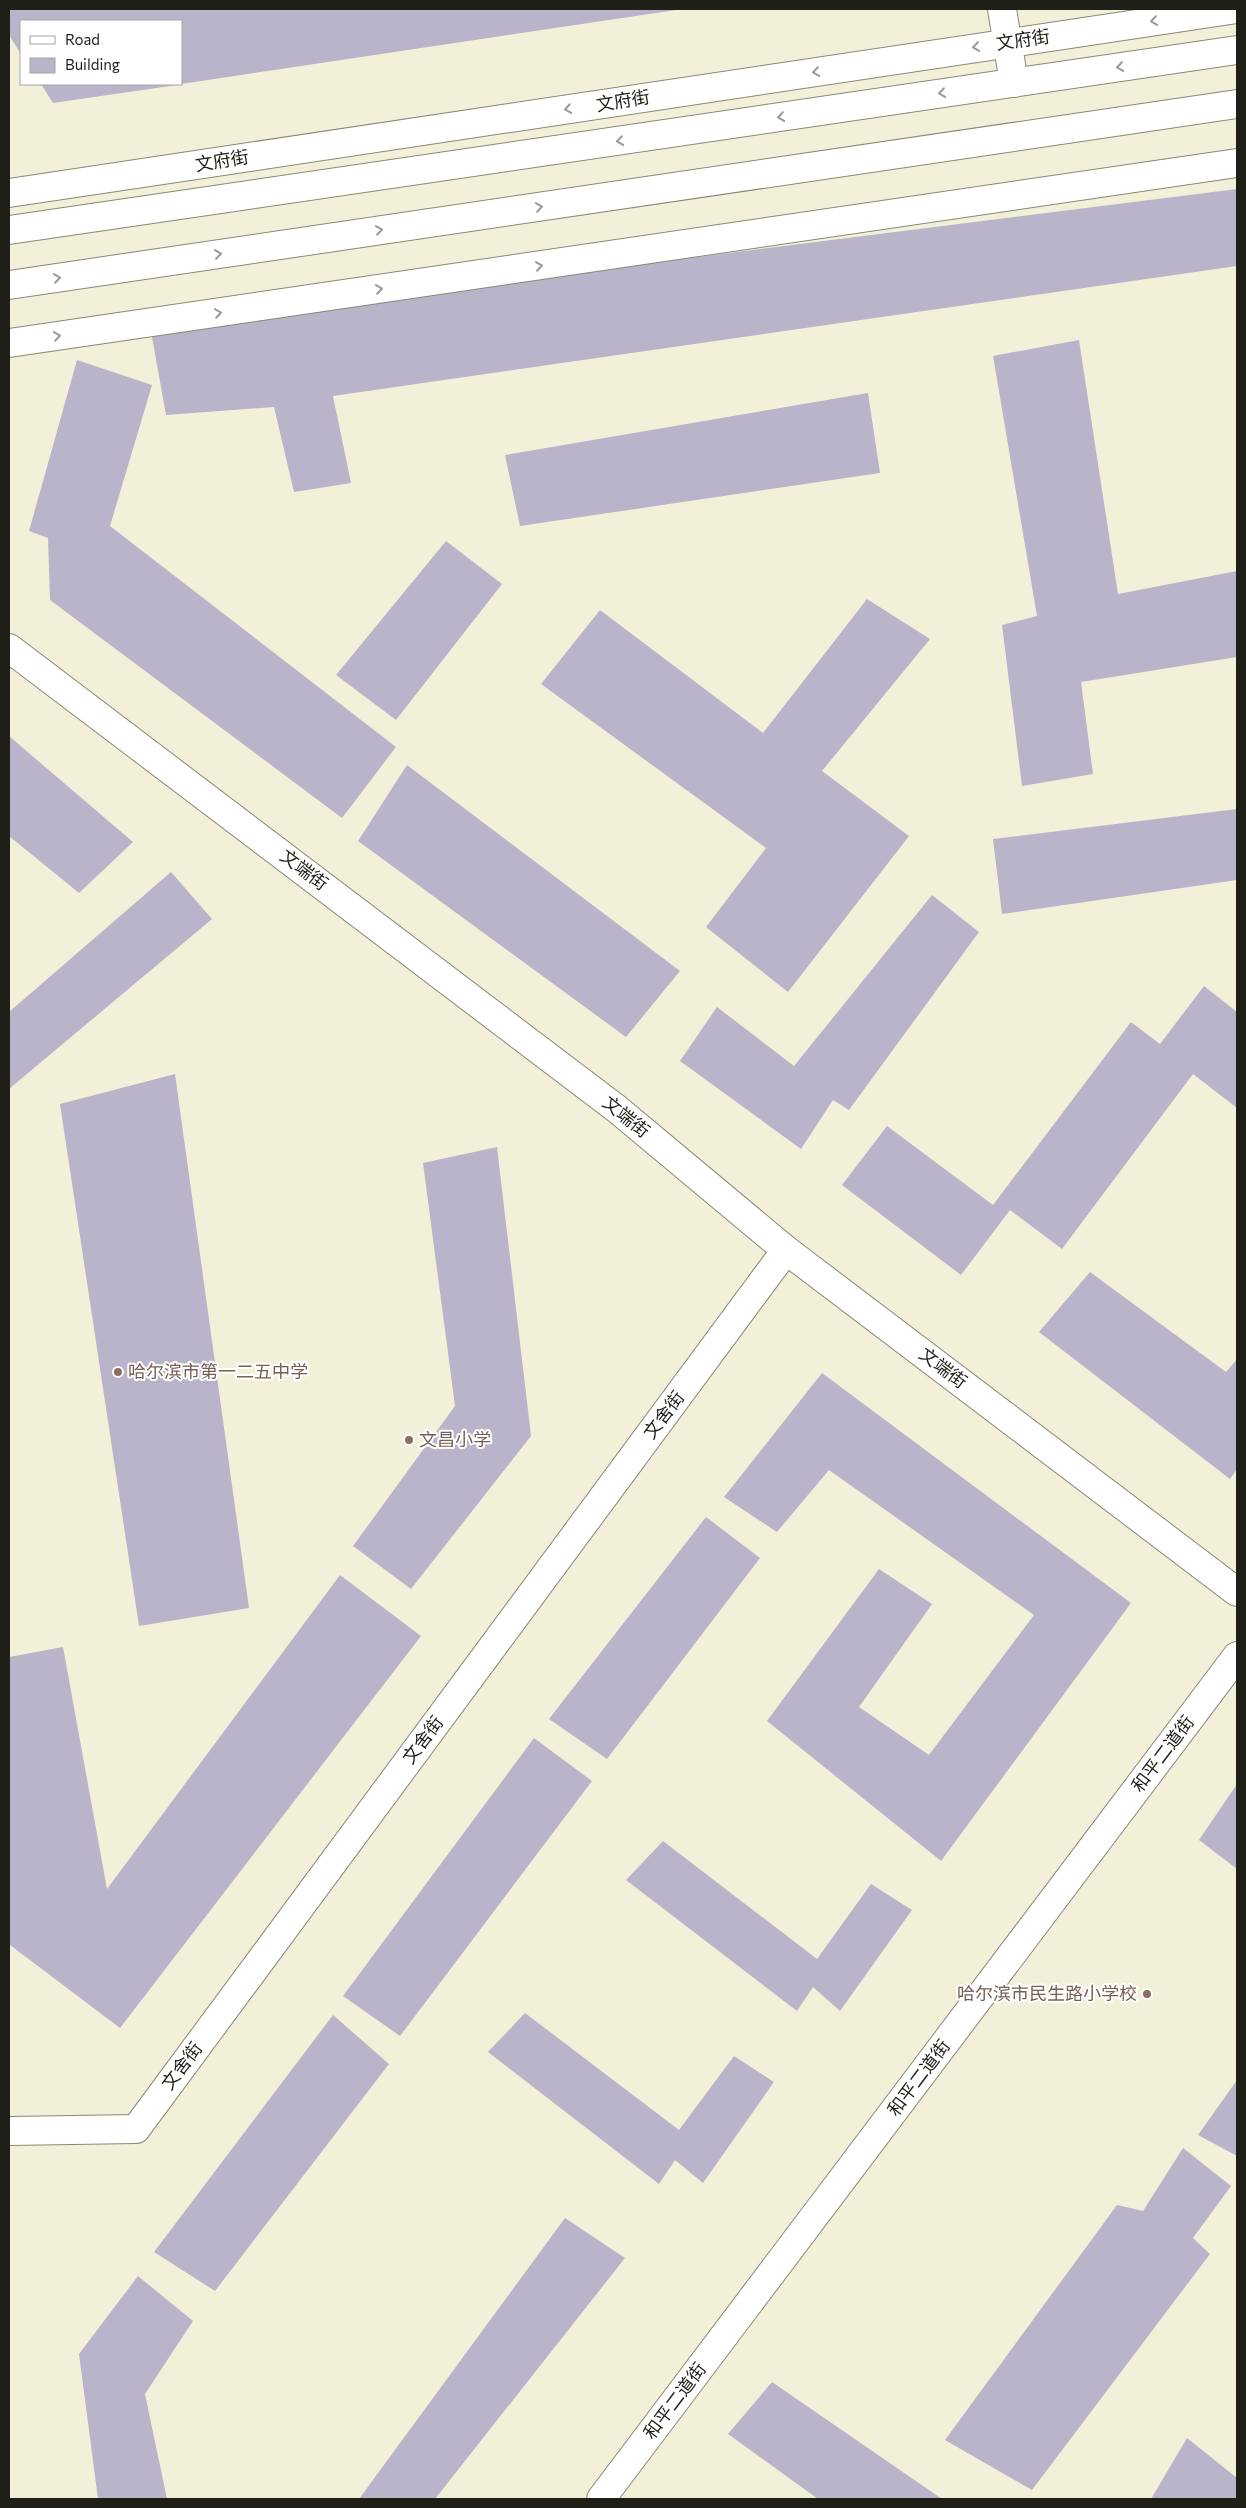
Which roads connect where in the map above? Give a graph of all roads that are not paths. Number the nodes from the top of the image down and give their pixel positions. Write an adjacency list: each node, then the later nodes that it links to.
1 (1002, 9): 3 (main road)
2 (1237, 9): 3 (main road, 文府街, one-way to 3)
3 (1008, 43): 5 (main road); 8 (main road, 文府街, one-way to 8)
4 (1237, 50): 5 (main road, one-way to 5)
5 (1014, 82): 9 (main road, one-way to 9)
6 (1237, 104): 10 (main road, one-way to 6)
7 (1237, 163): 11 (main road, one-way to 7)
8 (9, 193)
9 (9, 230)
10 (9, 285)
11 (9, 343)
12 (9, 648): 13 (main road, 文端街)
13 (786, 1250): 14 (main road, 文端街); 16 (main road, 文舍街)
14 (1237, 1592)
15 (1237, 1656): 17 (main road, 和平二道街)
16 (9, 2131)
17 (601, 2499)

